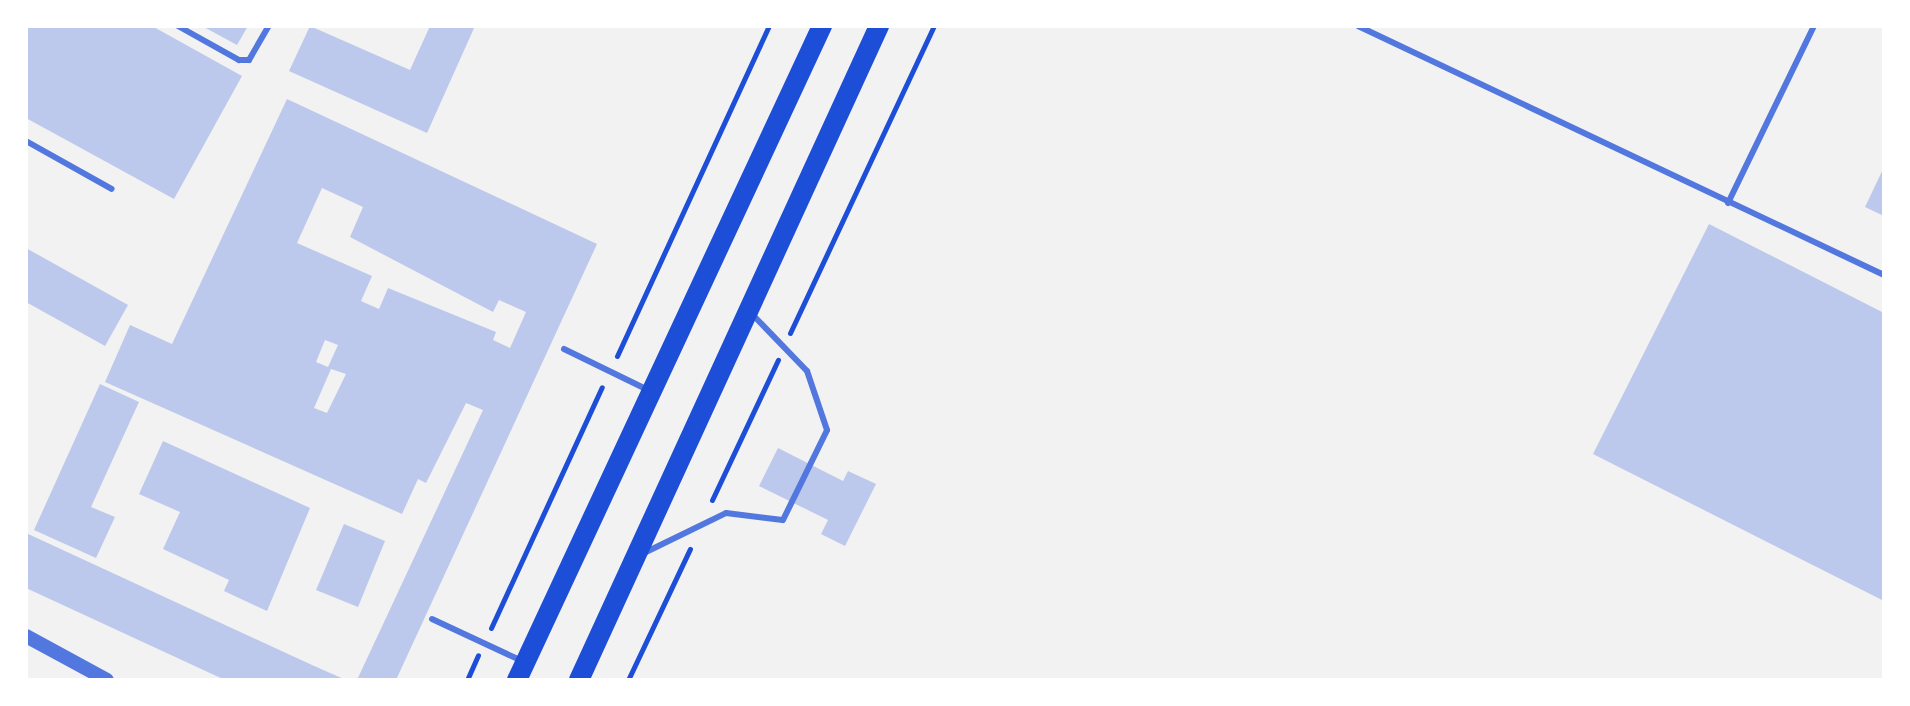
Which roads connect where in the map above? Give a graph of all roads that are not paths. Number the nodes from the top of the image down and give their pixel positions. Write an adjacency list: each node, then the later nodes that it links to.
1 (178, 26): 2 (lane)
2 (269, 26)
3 (822, 26): 13 (main road)
4 (879, 26): 11 (main road)
5 (1358, 26): 9 (lane)
6 (1814, 26): 9 (lane)
7 (26, 141): 8 (lane)
8 (112, 189)
9 (1728, 203): 10 (lane)
10 (1884, 275)
11 (748, 310): 14 (main road); 14 (lane)
12 (564, 349): 13 (lane)
13 (651, 392): 17 (main road)
14 (635, 558): 19 (main road)
15 (432, 619): 17 (lane)
16 (26, 636): 18 (street)
17 (521, 671)
18 (107, 680)
19 (579, 680)

